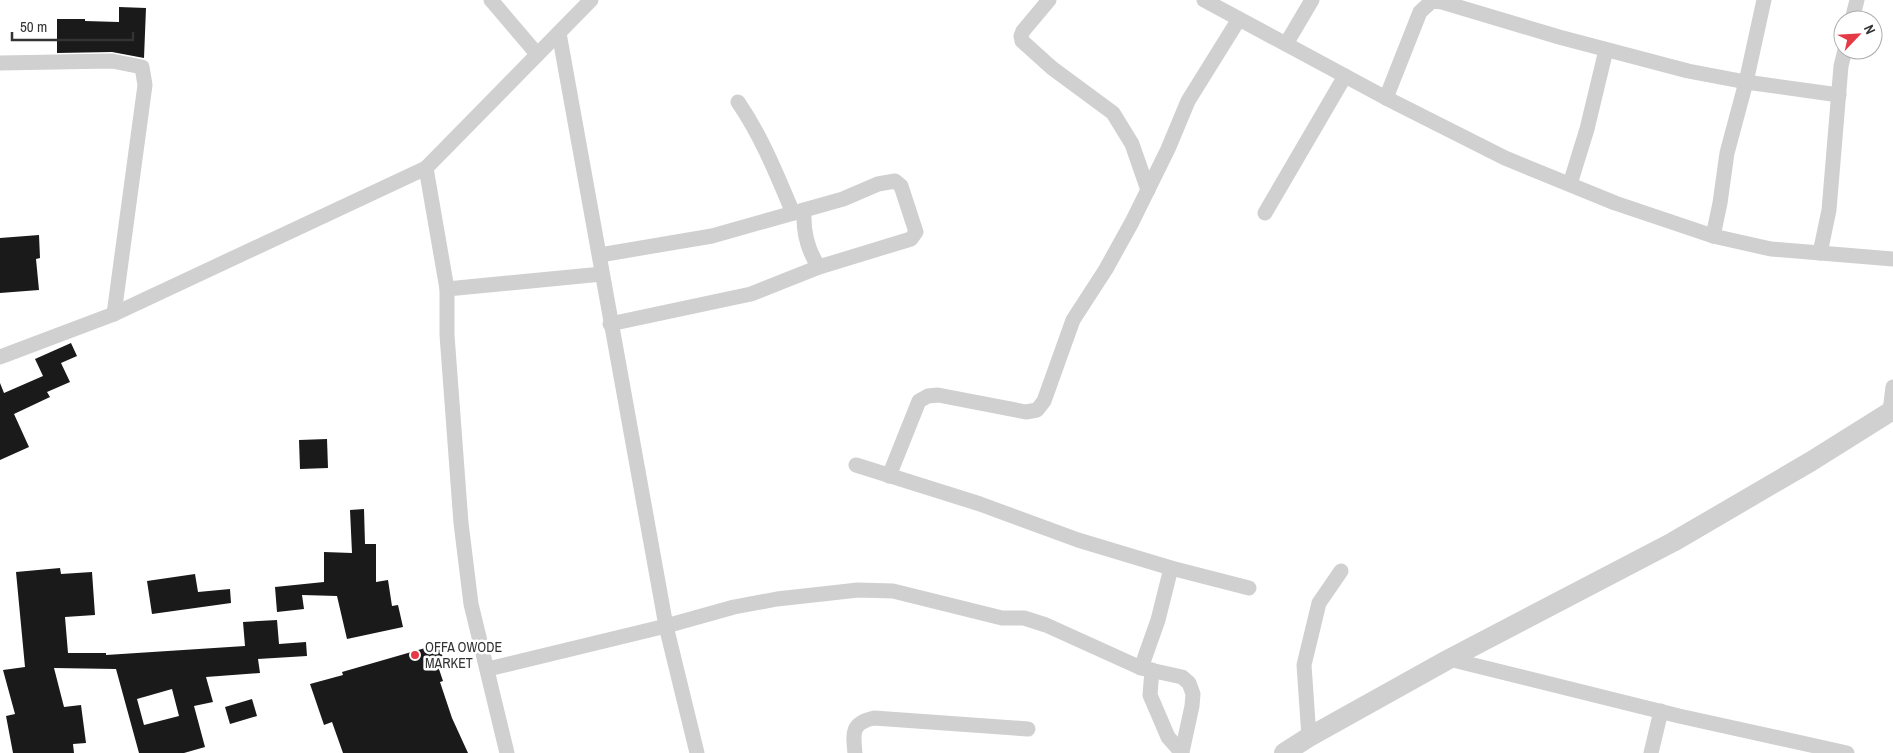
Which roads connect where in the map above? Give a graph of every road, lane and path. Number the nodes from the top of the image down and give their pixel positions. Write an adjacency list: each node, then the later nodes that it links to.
1 (491, 0): 11 (street)
2 (591, 0): 8 (street)
3 (1049, 0): 21 (street)
4 (1204, 0): 7 (street)
5 (1312, 0): 9 (street)
6 (1764, 0): 15 (street)
7 (1239, 19): 9 (street); 21 (street)
8 (558, 33): 11 (street); 26 (street)
9 (1286, 44): 14 (street)
10 (1606, 50): 15 (street); 17 (street); 20 (street)
11 (537, 54): 19 (street)
12 (1842, 60): 16 (street)
13 (0, 63): 31 (street)
14 (1345, 76): 17 (street); 23 (street)
15 (1746, 82): 16 (street); 24 (street)
16 (1839, 95): 25 (street)
17 (1386, 98): 20 (street)
18 (738, 102): 22 (street)
19 (426, 168): 30 (street); 31 (street)
20 (1570, 184): 24 (street)
21 (1148, 190): 37 (street)
22 (799, 212): 26 (street); 28 (street); 28 (street)
23 (1265, 214)
24 (1713, 236): 25 (street)
25 (1820, 253): 27 (street)
26 (600, 255): 29 (street)
27 (1893, 259)
28 (819, 267): 32 (street)
29 (602, 274): 30 (street); 32 (street)
30 (447, 289): 43 (street)
31 (114, 314): 33 (street)
32 (610, 324): 41 (street)
33 (0, 358)
34 (1893, 387): 35 (street)
35 (1891, 410): 42 (street)
36 (856, 465): 37 (street)
37 (890, 476): 38 (street)
38 (1171, 568): 40 (street); 44 (street)
39 (1341, 571): 47 (street)
40 (1249, 588)
41 (666, 626): 43 (street); 44 (street); 49 (street)
42 (1449, 659): 45 (street); 47 (street)
43 (488, 669): 48 (street)
44 (1146, 669): 51 (street); 51 (street)
45 (1661, 711): 53 (street); 54 (street)
46 (1028, 729): 50 (street)
47 (1309, 737): 52 (street)
48 (507, 753)
49 (697, 753)
50 (855, 753)
51 (1182, 753)
52 (1284, 753)
53 (1651, 753)
54 (1847, 753)

